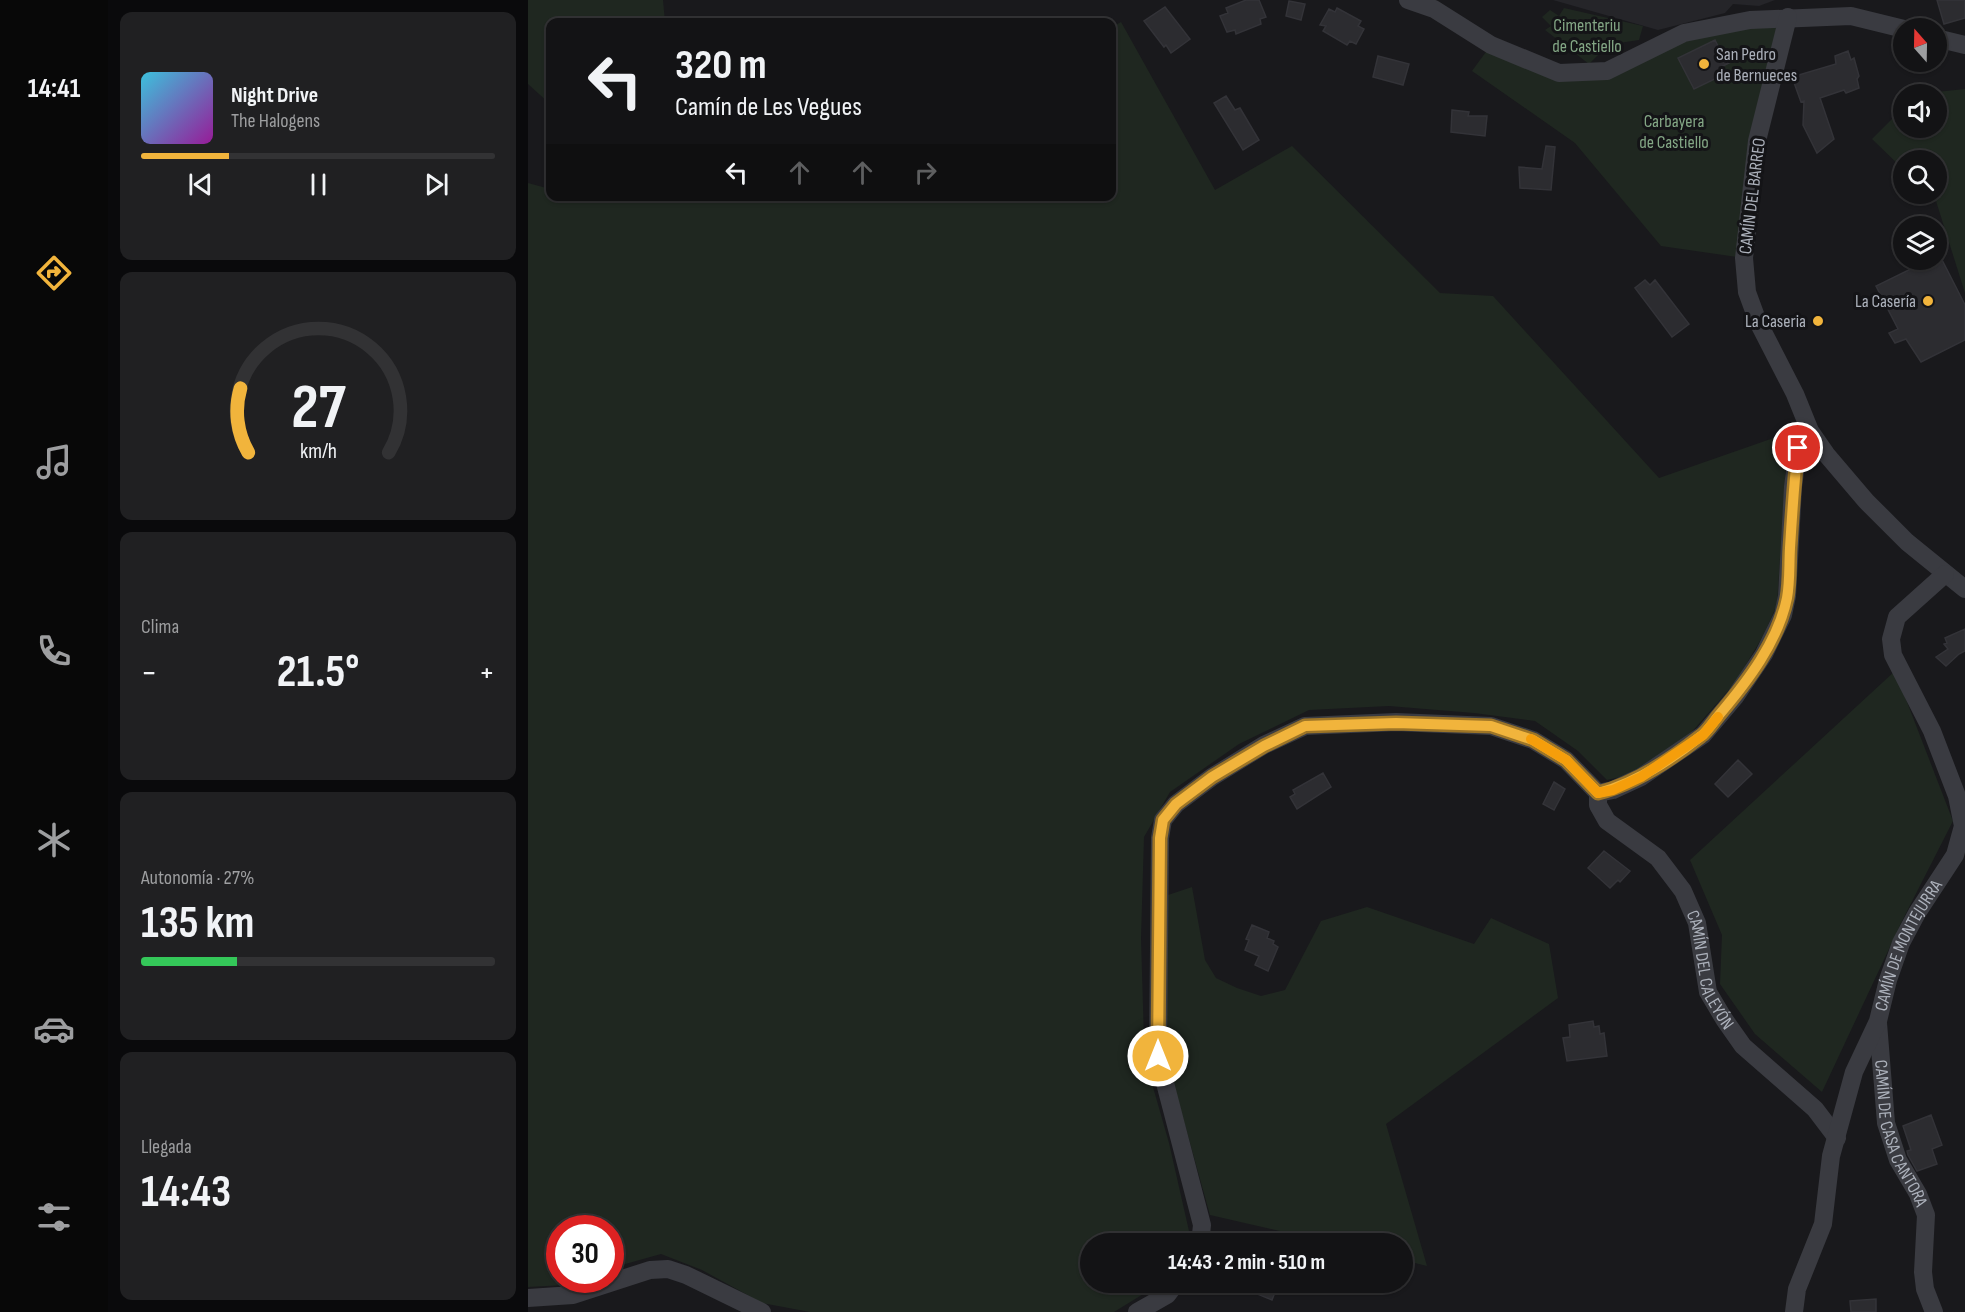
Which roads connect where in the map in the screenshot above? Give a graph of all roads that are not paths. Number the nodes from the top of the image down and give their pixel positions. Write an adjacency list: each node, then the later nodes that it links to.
1 (1408, 0): 2 (street)
2 (1788, 17): 3 (street); 6 (street, CAMÍN DEL BARREO)
3 (1893, 26)
4 (1947, 41): 5 (street)
5 (1965, 45)
6 (1810, 431): 7 (street, CAMÍN DEL BARREO); 9 (street)
7 (1945, 574): 8 (street, CAMÍN DEL BARREO); 10 (street, CAMÍN DE MONTEJURRA)
8 (1965, 589)
9 (1598, 793): 11 (street, CAMÍN DEL CALEYÓN); 12 (street)
10 (1878, 1021): 11 (street, CAMÍN DE MONTEJURRA); 18 (street, CAMÍN DE CASA CANTORA)
11 (1836, 1138): 17 (street, CAMÍN DE MONTEJURRA)
12 (1201, 1233)
13 (1169, 1293): 16 (street)
14 (528, 1298): 15 (street)
15 (762, 1312)
16 (1137, 1312)
17 (1794, 1312)
18 (1934, 1312)

